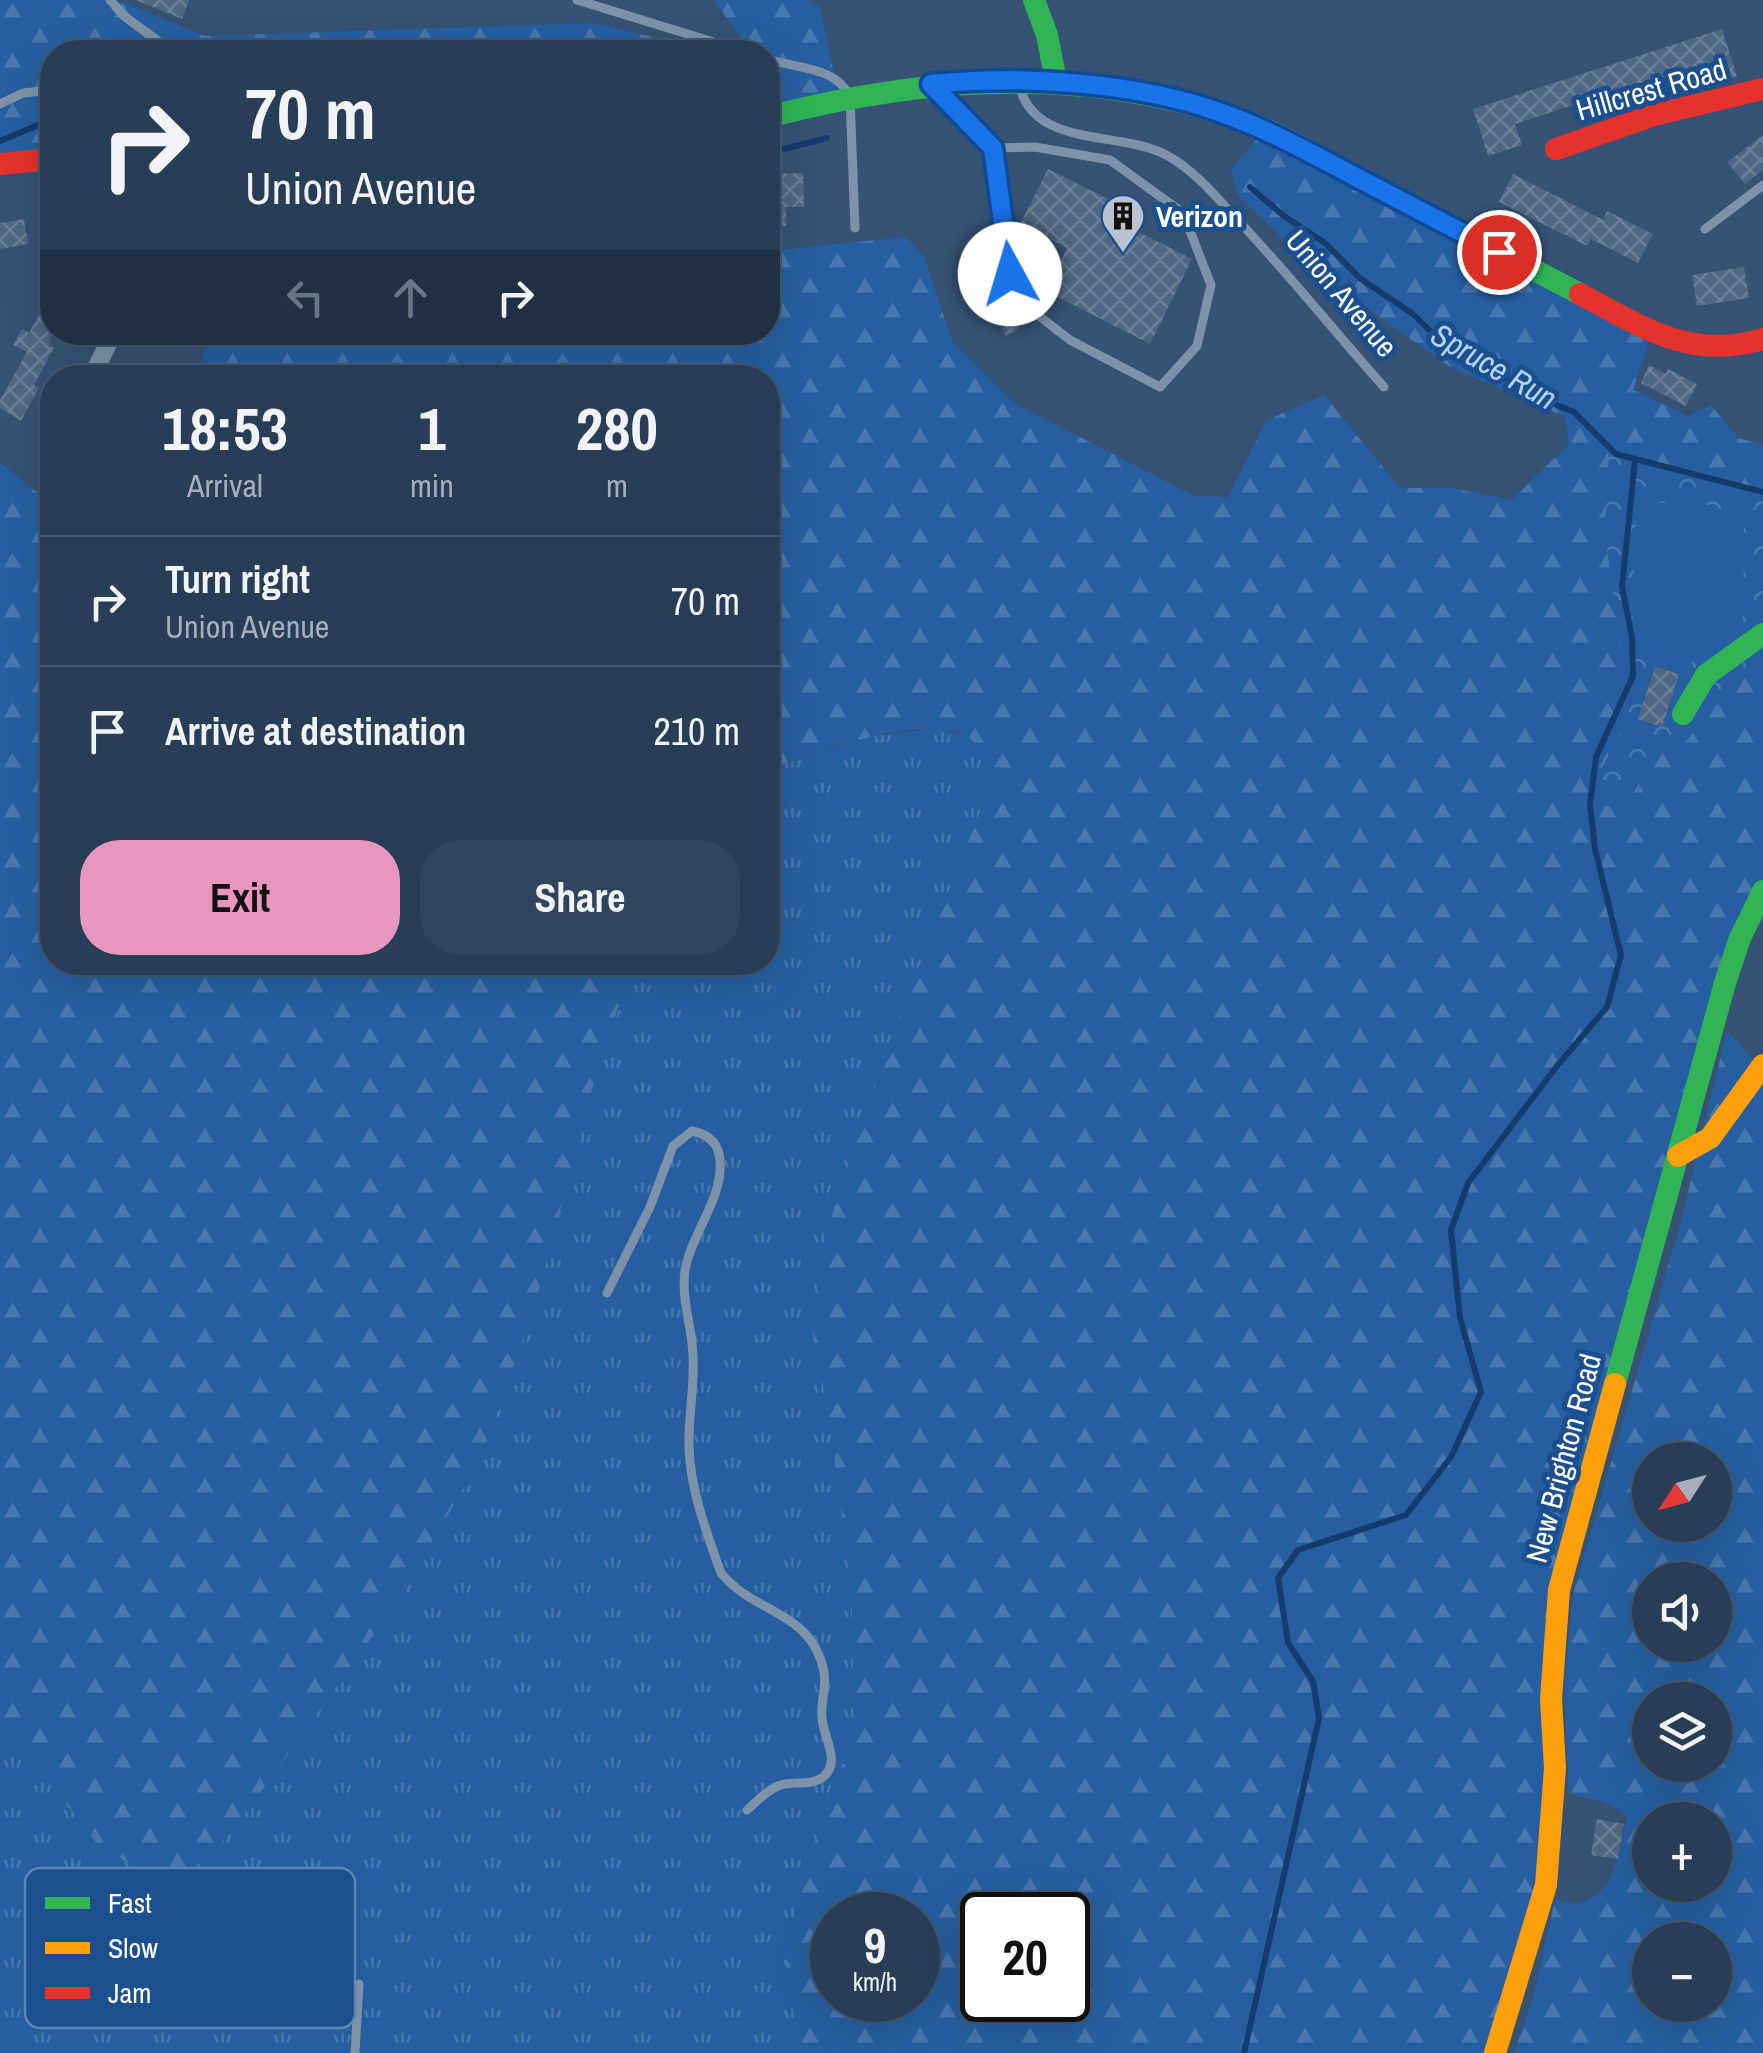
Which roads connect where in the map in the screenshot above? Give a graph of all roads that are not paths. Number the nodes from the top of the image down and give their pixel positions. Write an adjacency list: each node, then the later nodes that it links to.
1 (110, 0): 4 (lane)
2 (577, 0): 5 (lane)
3 (1034, 0): 8 (street)
4 (157, 40)
5 (707, 40)
6 (780, 62): 12 (lane)
7 (1019, 81): 8 (street); 9 (street); 23 (lane, Union Avenue)
8 (1056, 81): 22 (street)
9 (931, 84): 12 (street); 15 (lane)
10 (1763, 89): 16 (street, Hillcrest Road)
11 (40, 91): 13 (lane)
12 (850, 97): 14 (street); 20 (lane)
13 (0, 104)
14 (780, 114)
15 (993, 148): 15 (lane)
16 (1556, 149)
17 (40, 160): 18 (street)
18 (0, 164)
19 (1763, 185): 21 (lane)
20 (856, 228)
21 (1706, 229)
22 (1763, 339)
23 (1384, 388)
24 (1763, 634): 25 (street)
25 (1683, 714)
26 (1763, 891): 28 (street, New Brighton Road)
27 (1763, 1065): 28 (street)
28 (1678, 1156): 33 (street, New Brighton Road)
29 (607, 1294): 30 (lane)
30 (747, 1810)
31 (359, 1984): 32 (lane)
32 (355, 2053)
33 (1495, 2053)

